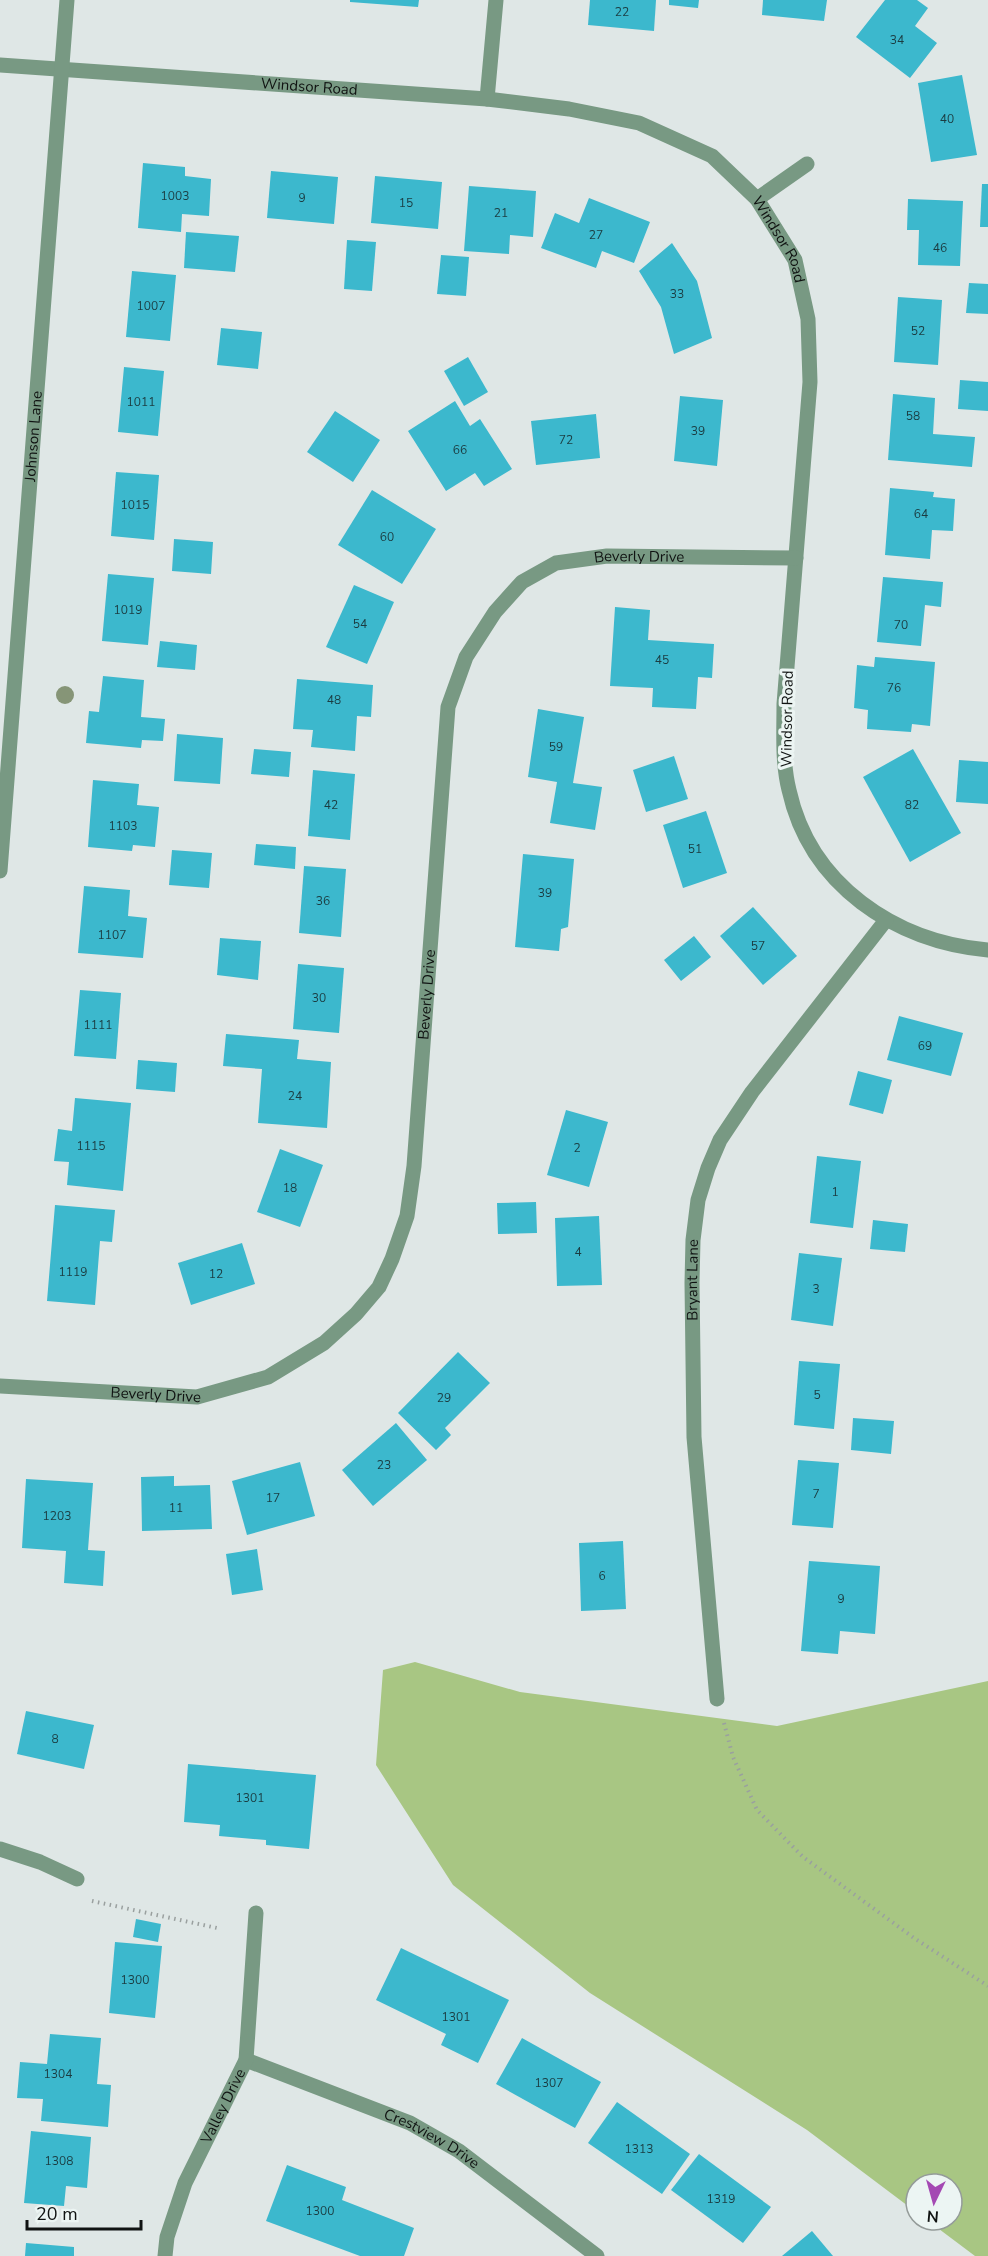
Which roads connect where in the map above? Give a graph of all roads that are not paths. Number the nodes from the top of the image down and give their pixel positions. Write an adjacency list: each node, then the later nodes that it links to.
1 (67, 0): 4 (street, Johnson Lane)
2 (495, 0): 5 (street)
3 (0, 65): 4 (street, Windsor Road)
4 (61, 70): 5 (street, Windsor Road); 9 (street, Johnson Lane)
5 (487, 99): 7 (street, Windsor Road)
6 (807, 164): 7 (street)
7 (757, 199): 8 (street, Windsor Road)
8 (796, 558): 10 (street, Windsor Road); 12 (street, Beverly Drive)
9 (0, 871)
10 (886, 920): 11 (street, Windsor Road); 13 (street, Bryant Lane)
11 (988, 950)
12 (0, 1386)
13 (717, 1699)
14 (0, 1849): 15 (street)
15 (77, 1879)
16 (256, 1913): 17 (street, Valley Drive)
17 (246, 2060): 18 (street, Valley Drive); 19 (street, Crestview Drive)
18 (165, 2256)
19 (597, 2256)

